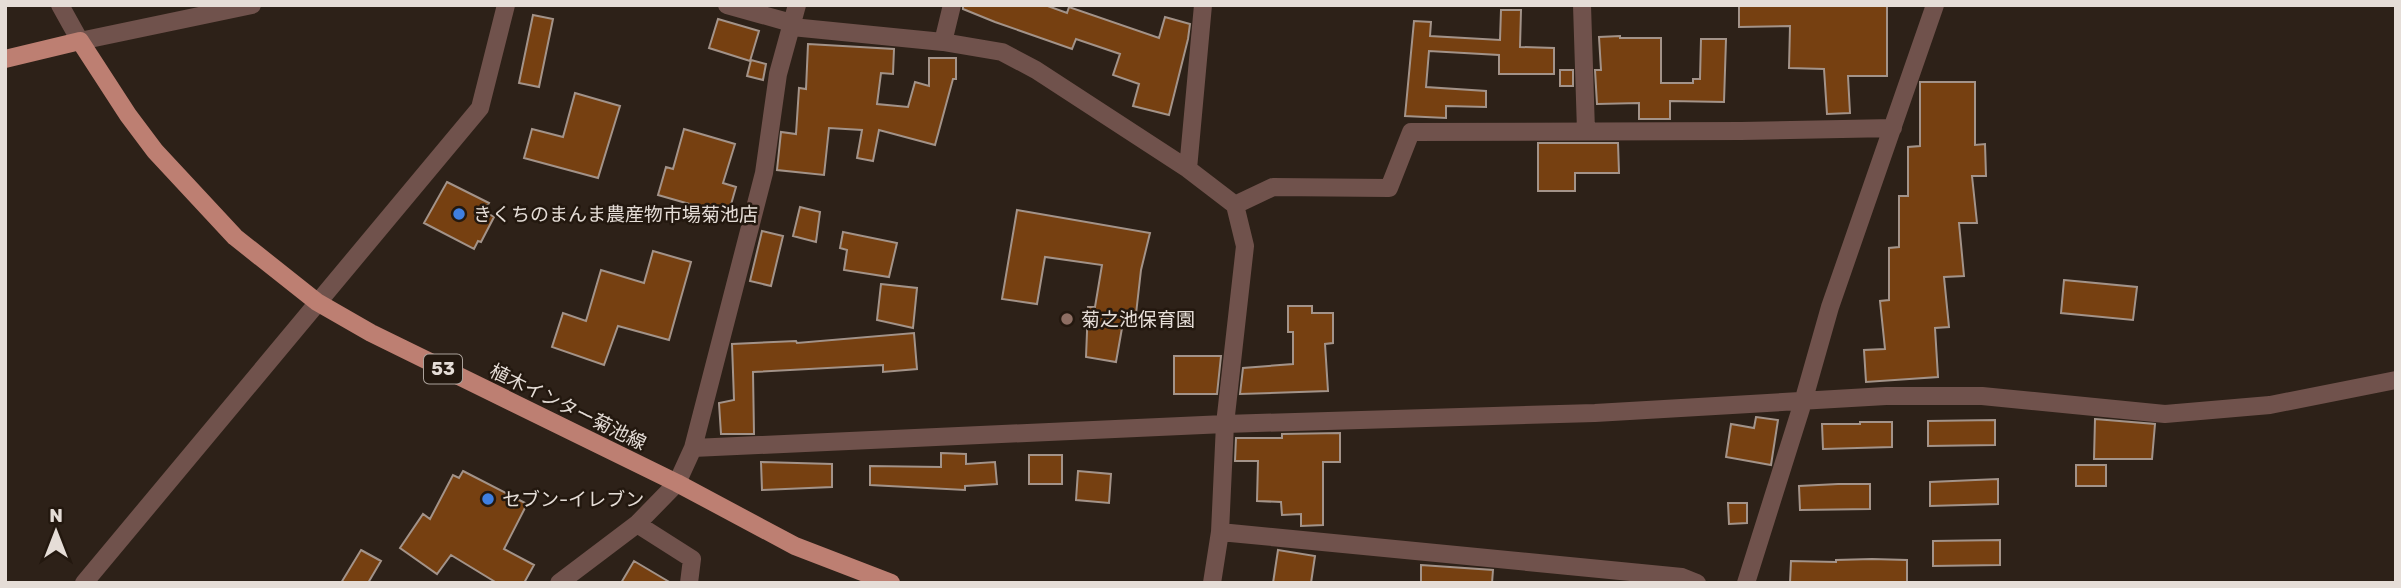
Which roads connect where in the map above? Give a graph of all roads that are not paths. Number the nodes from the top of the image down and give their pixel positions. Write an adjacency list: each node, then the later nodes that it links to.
1 (60, 5): 11 (street)
2 (252, 5): 11 (street)
3 (506, 5): 18 (street)
4 (727, 5): 10 (street)
5 (797, 5): 10 (street)
6 (952, 5): 12 (street)
7 (1203, 5): 16 (street)
8 (1582, 5): 15 (street)
9 (1935, 5): 14 (street)
10 (792, 27): 12 (street); 22 (street)
11 (80, 41): 13 (main road); 18 (main road, 植木インター菊池線 / 53)
12 (943, 42): 16 (street)
13 (5, 59)
14 (1893, 128): 15 (street); 20 (street)
15 (1586, 131): 17 (street)
16 (1188, 169): 17 (street)
17 (1234, 205): 21 (street)
18 (317, 302): 23 (main road, 植木インター菊池線 / 53); 26 (street)
19 (2396, 380): 20 (street)
20 (1804, 402): 21 (street); 32 (street)
21 (1226, 424): 22 (street); 25 (street)
22 (693, 448): 23 (street)
23 (677, 483): 24 (street); 29 (main road, 植木インター菊池線 / 53)
24 (637, 524): 27 (street); 28 (street)
25 (1220, 532): 30 (street); 31 (street)
26 (84, 583)
27 (559, 583)
28 (689, 583)
29 (891, 583)
30 (1212, 583)
31 (1697, 583)
32 (1746, 583)

